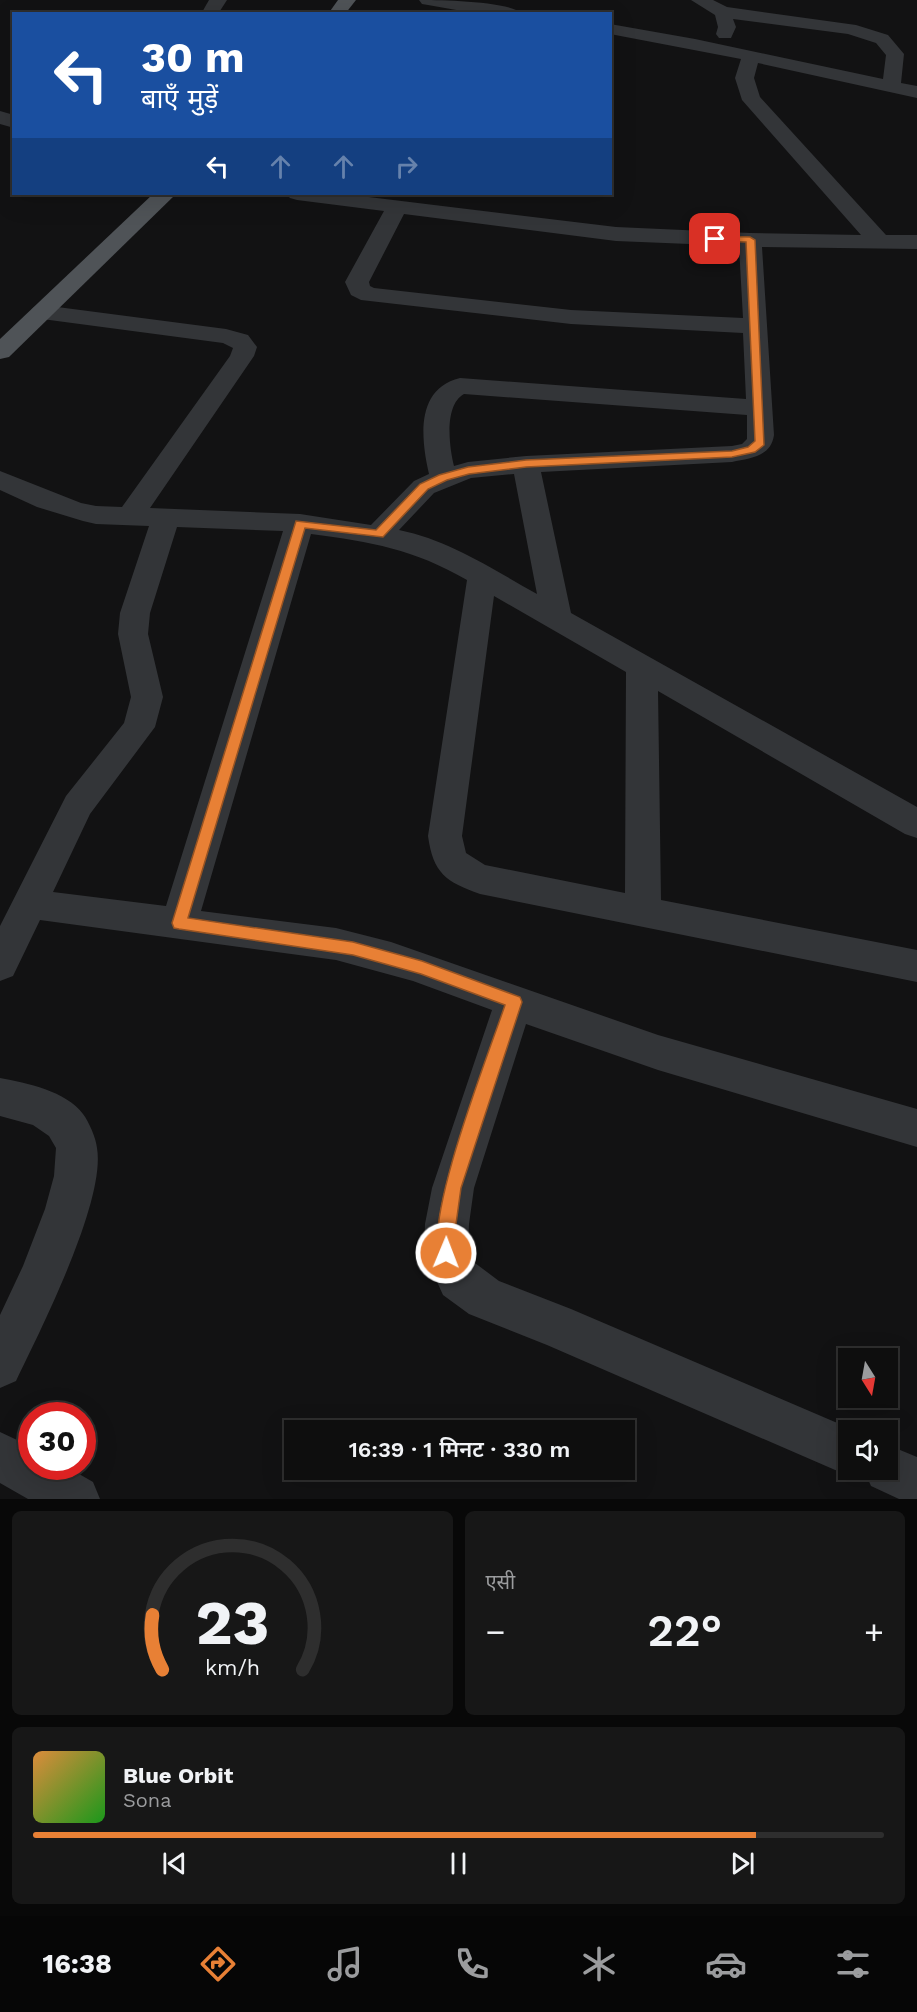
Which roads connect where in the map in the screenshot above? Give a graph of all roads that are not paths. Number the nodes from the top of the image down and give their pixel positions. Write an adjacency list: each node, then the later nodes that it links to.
1 (347, 0): 5 (main road)
2 (428, 0): 6 (street)
3 (700, 0): 7 (street)
4 (768, 0): 8 (street)
5 (338, 12)
6 (498, 12)
7 (723, 12): 8 (street); 10 (street)
8 (757, 16): 12 (street)
9 (612, 29): 10 (street)
10 (718, 49): 11 (street)
11 (751, 57): 12 (street); 18 (street)
12 (891, 87): 13 (street)
13 (917, 92)
14 (164, 195): 20 (main road)
15 (305, 195): 16 (street)
16 (397, 207): 17 (street); 21 (street)
17 (750, 240): 18 (street); 21 (street)
18 (880, 242): 19 (street)
19 (914, 248)
20 (42, 312): 22 (main road); 27 (street)
21 (754, 326): 23 (street)
22 (0, 352)
23 (758, 408): 24 (street); 25 (street)
24 (526, 464): 25 (street); 32 (street)
25 (443, 478): 30 (street)
26 (0, 479): 27 (street)
27 (130, 516): 28 (street)
28 (166, 517): 29 (street); 35 (street)
29 (300, 523): 30 (street); 37 (street)
30 (379, 534): 31 (street)
31 (482, 576): 32 (street); 36 (street)
32 (557, 619): 33 (street)
33 (642, 668): 34 (street); 36 (street)
34 (917, 824)
35 (31, 904): 37 (street); 38 (street)
36 (643, 911): 39 (street)
37 (179, 923): 40 (street)
38 (0, 965)
39 (917, 966)
40 (514, 1002): 42 (street); 44 (street)
41 (0, 1097): 43 (street)
42 (917, 1128)
43 (0, 1365)
44 (838, 1447)
45 (0, 1456): 48 (street)
46 (898, 1473): 47 (street)
47 (917, 1482)
48 (76, 1499)

